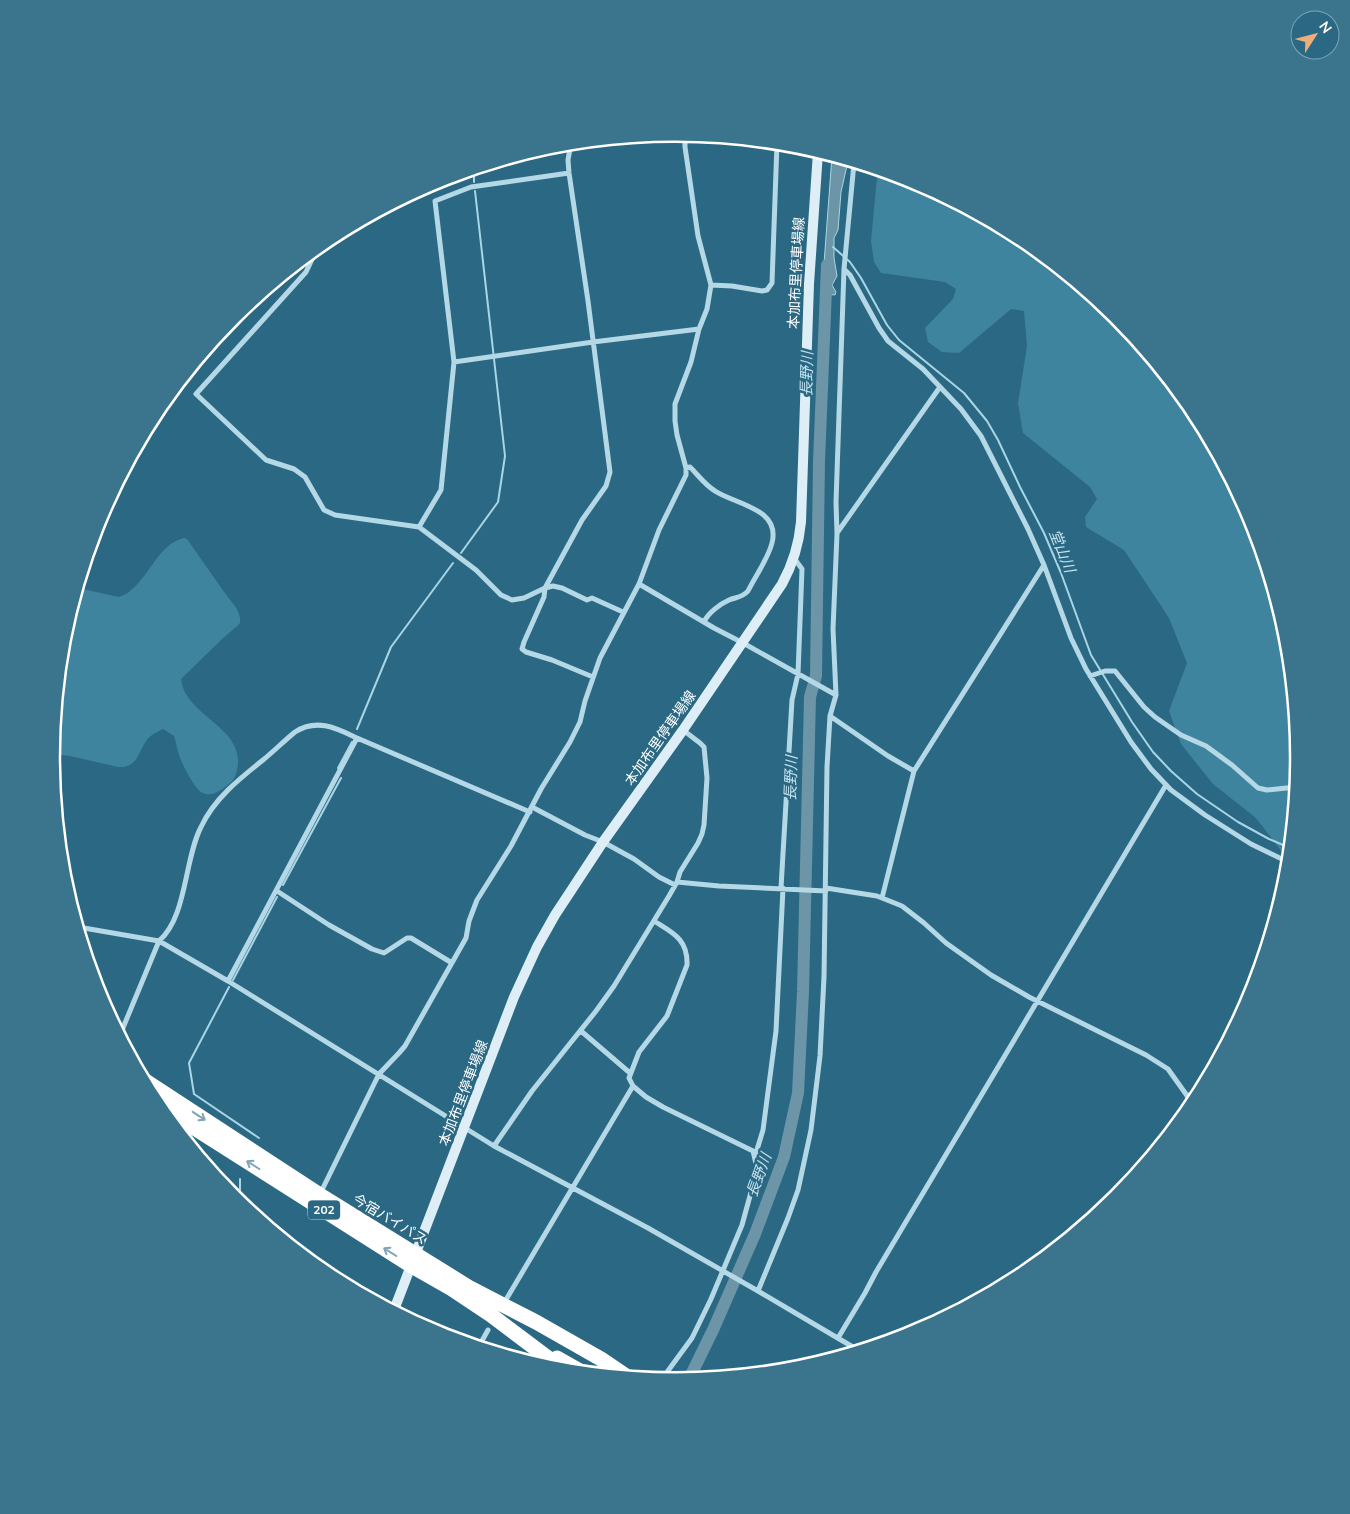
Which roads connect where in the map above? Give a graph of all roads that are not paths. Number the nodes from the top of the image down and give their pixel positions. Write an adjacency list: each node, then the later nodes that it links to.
1 (685, 142): 9 (street)
2 (570, 151): 6 (street)
3 (777, 151): 9 (street)
4 (818, 159): 17 (main road, 本加布里停車場線)
5 (853, 169): 8 (street)
6 (570, 173): 11 (street); 12 (street)
7 (311, 262): 15 (street)
8 (844, 269): 13 (street); 16 (street)
9 (712, 285): 10 (street)
10 (699, 329): 11 (street); 14 (street)
11 (594, 342): 12 (street); 20 (street)
12 (454, 362): 15 (street)
13 (940, 387): 16 (street); 18 (street)
14 (686, 468): 19 (street); 22 (street)
15 (419, 527): 20 (street)
16 (836, 534): 27 (street)
17 (794, 558): 23 (main road, 本加布里停車場線); 24 (street)
18 (1044, 565): 25 (street); 31 (street)
19 (639, 584): 21 (street); 22 (street)
20 (545, 588): 21 (street); 26 (street)
21 (623, 612): 26 (street)
22 (704, 622): 23 (street)
23 (743, 643): 24 (street); 29 (main road, 本加布里停車場線)
24 (799, 674): 27 (street); 38 (street)
25 (1090, 676): 32 (street); 33 (street)
26 (593, 677): 34 (street)
27 (836, 695): 28 (street)
28 (830, 716): 31 (street); 39 (street)
29 (683, 730): 35 (main road, 本加布里停車場線); 37 (street)
30 (357, 738): 34 (street); 40 (street); 44 (street)
31 (914, 771): 41 (street)
32 (1166, 785): 36 (street); 47 (street)
33 (1289, 788)
34 (531, 809): 35 (street); 45 (street)
35 (603, 842): 37 (street); 56 (main road, 本加布里停車場線)
36 (1281, 859)
37 (676, 883): 38 (street); 42 (street)
38 (784, 888): 39 (street); 58 (street)
39 (825, 890): 41 (street); 64 (street)
40 (277, 891): 45 (street); 46 (street)
41 (882, 898): 47 (street)
42 (654, 921): 49 (street); 50 (street)
43 (85, 928): 44 (street)
44 (159, 941): 46 (street); 48 (street)
45 (452, 964): 51 (street)
46 (228, 981): 51 (street)
47 (1036, 1001): 54 (street); 70 (street)
48 (123, 1029)
49 (580, 1031): 50 (street); 57 (street)
50 (630, 1073): 52 (street)
51 (379, 1074): 56 (street); 60 (street)
52 (633, 1086): 58 (street); 59 (street)
53 (158, 1089): 60 (highway, 今宿バイパス / 202, one-way to 60)
54 (1187, 1096)
55 (176, 1116): 61 (highway, 今宿バイパス / 202, one-way to 55)
56 (465, 1127): 57 (street); 61 (main road, 本加布里停車場線)
57 (494, 1146): 59 (street)
58 (753, 1151): 62 (street)
59 (572, 1187): 62 (street); 65 (street)
60 (320, 1195): 61 (highway, 今宿バイパス / 202)
61 (413, 1259): 63 (highway, 今宿バイパス / 202); 66 (main road, 本加布里停車場線); 67 (highway, 今宿バイパス / 202)
62 (723, 1271): 64 (street); 77 (street)
63 (470, 1288): 69 (highway); 76 (highway, 今宿バイパス / 202)
64 (758, 1291): 70 (street)
65 (507, 1298)
66 (396, 1305)
67 (491, 1315): 69 (highway); 73 (highway, 今宿バイパス / 202)
68 (488, 1330): 71 (street)
69 (530, 1334): 74 (highway); 75 (highway)
70 (838, 1338): 72 (street)
71 (482, 1341)
72 (851, 1346)
73 (549, 1359)
74 (568, 1362)
75 (589, 1366)
76 (615, 1369)
77 (668, 1372)

